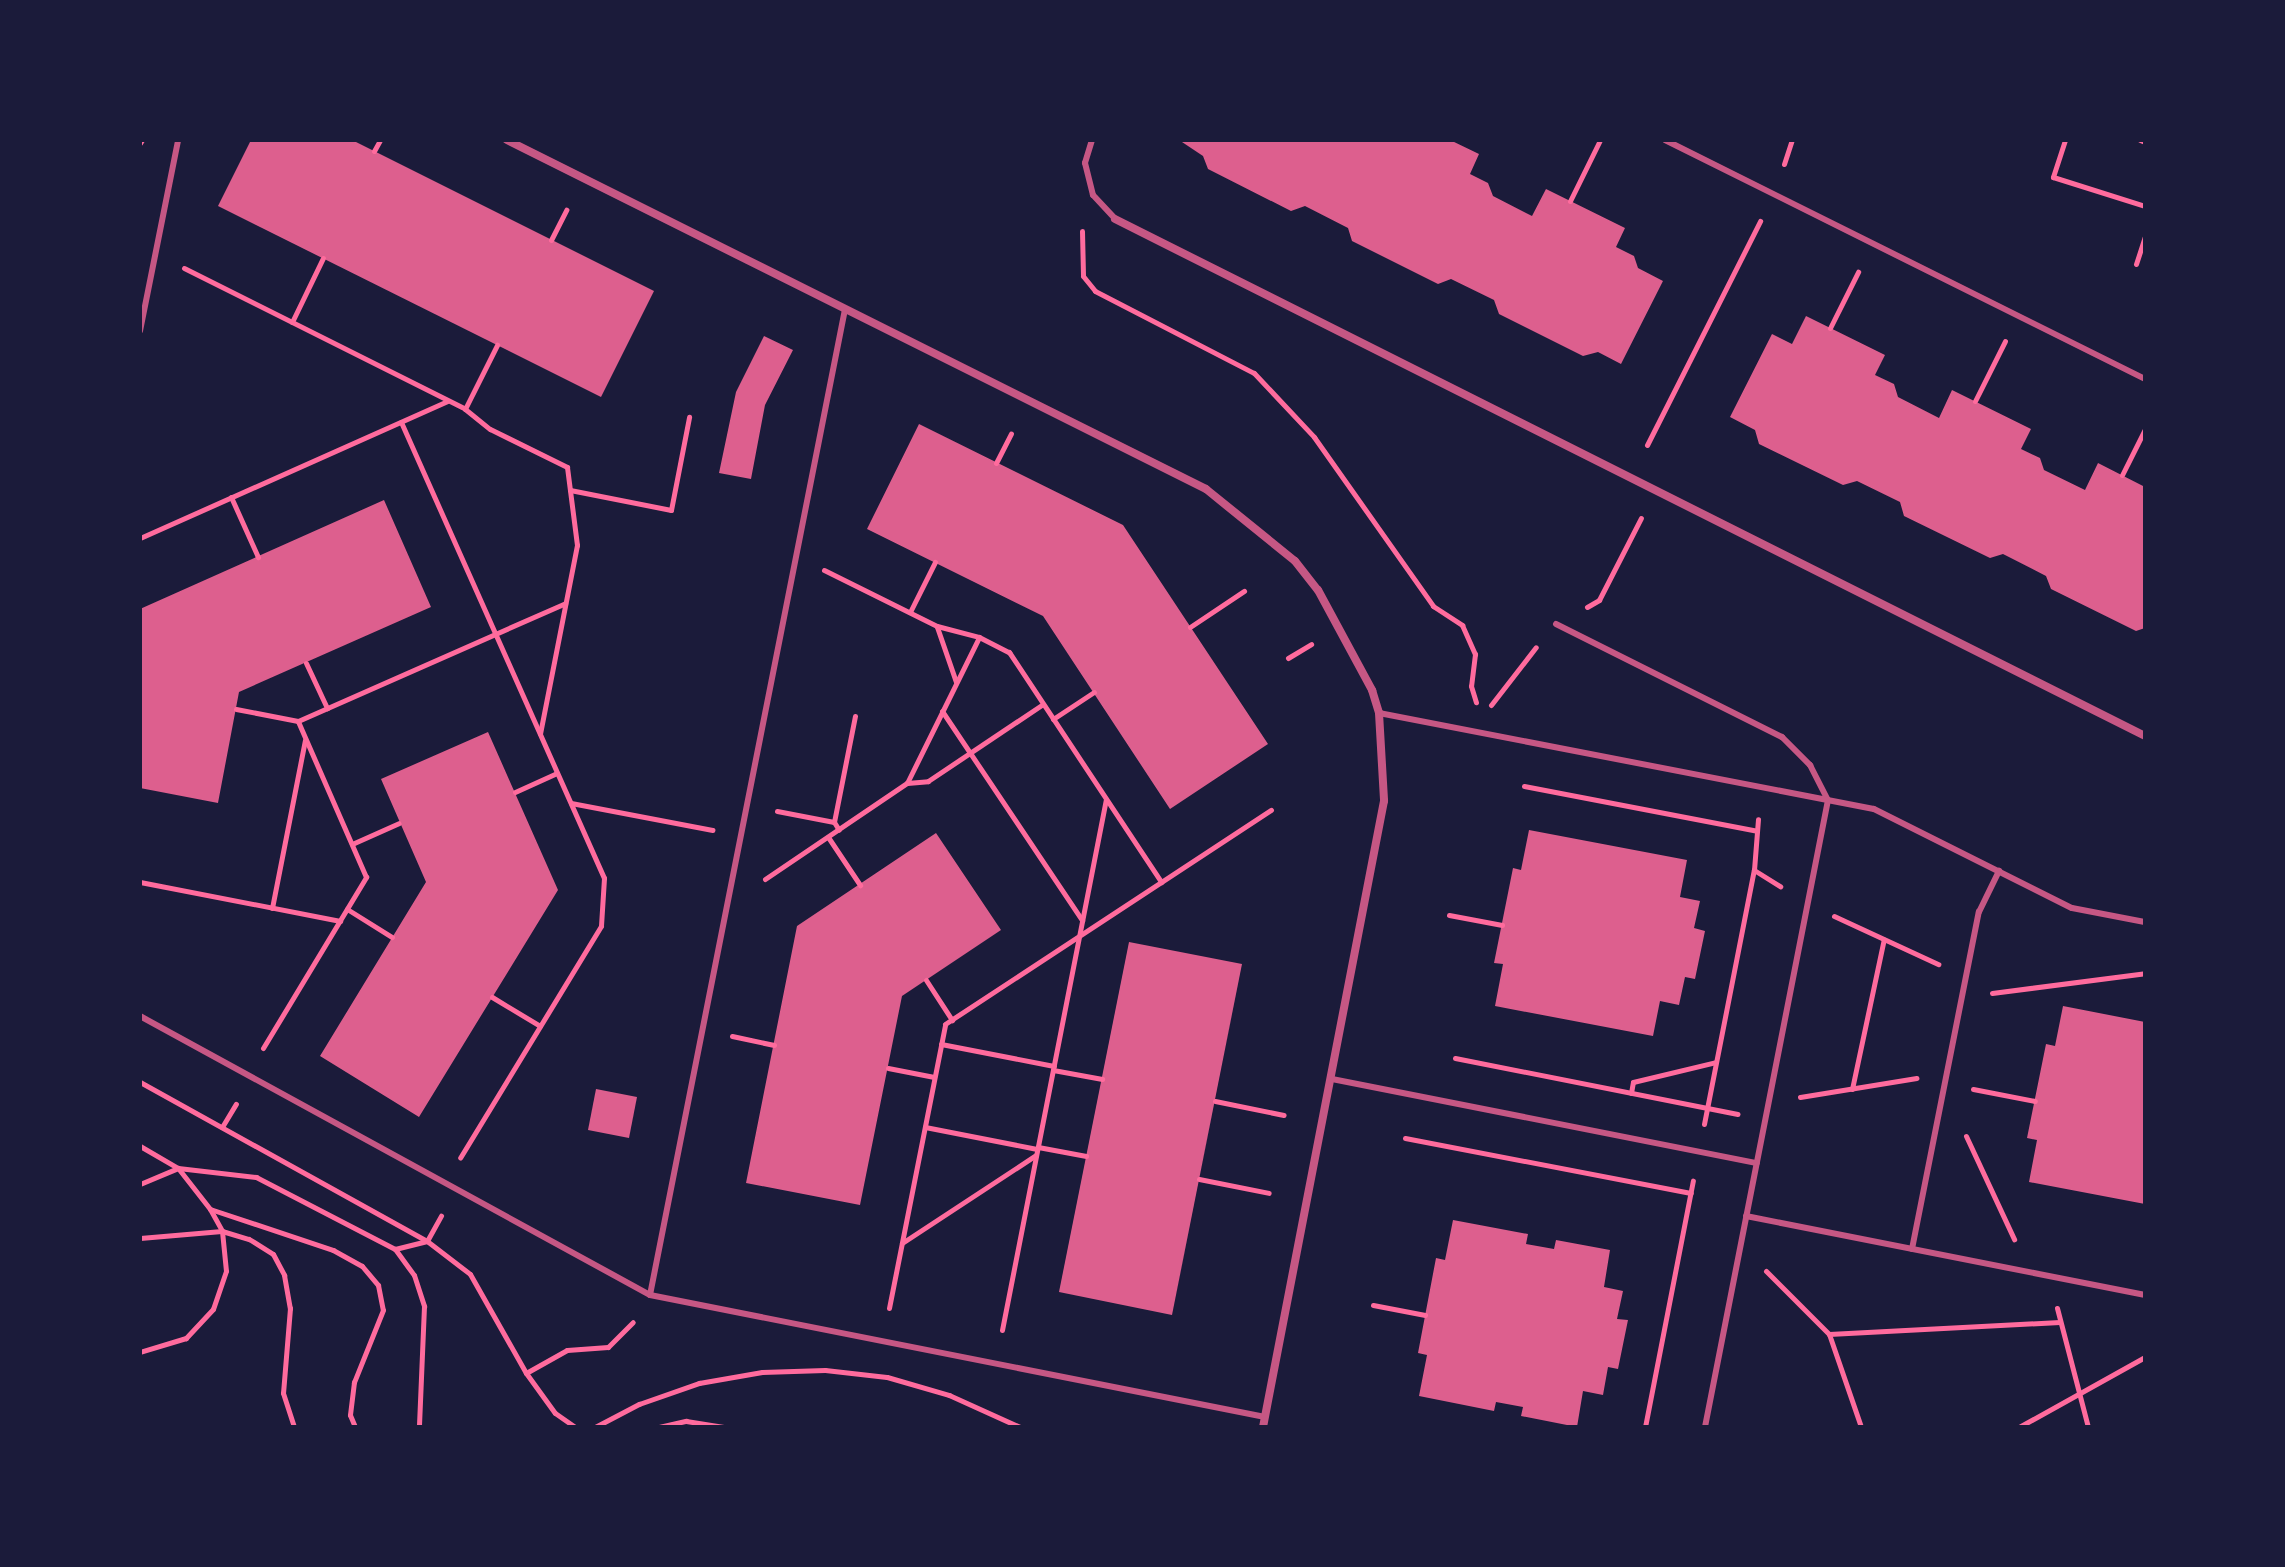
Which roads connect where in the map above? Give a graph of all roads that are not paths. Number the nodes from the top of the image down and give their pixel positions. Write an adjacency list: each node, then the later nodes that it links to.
1 (178, 140): 7 (lane)
2 (507, 140): 6 (street)
3 (1092, 140): 5 (lane)
4 (1665, 140): 8 (lane)
5 (1115, 219): 11 (street)
6 (845, 309): 10 (street); 20 (lane)
7 (140, 331)
8 (2145, 379)
9 (1556, 624): 12 (lane)
10 (1379, 713): 12 (lane); 16 (street)
11 (2145, 736)
12 (1828, 800): 13 (lane); 17 (lane)
13 (1999, 871): 14 (lane); 19 (lane)
14 (2145, 922)
15 (140, 1016): 20 (lane)
16 (1332, 1079): 17 (lane); 22 (street)
17 (1757, 1163): 18 (lane)
18 (1746, 1216): 19 (lane); 24 (lane)
19 (1912, 1249): 21 (lane)
20 (650, 1295): 22 (lane)
21 (2145, 1295)
22 (1265, 1417): 23 (street)
23 (1263, 1427)
24 (1705, 1427)

